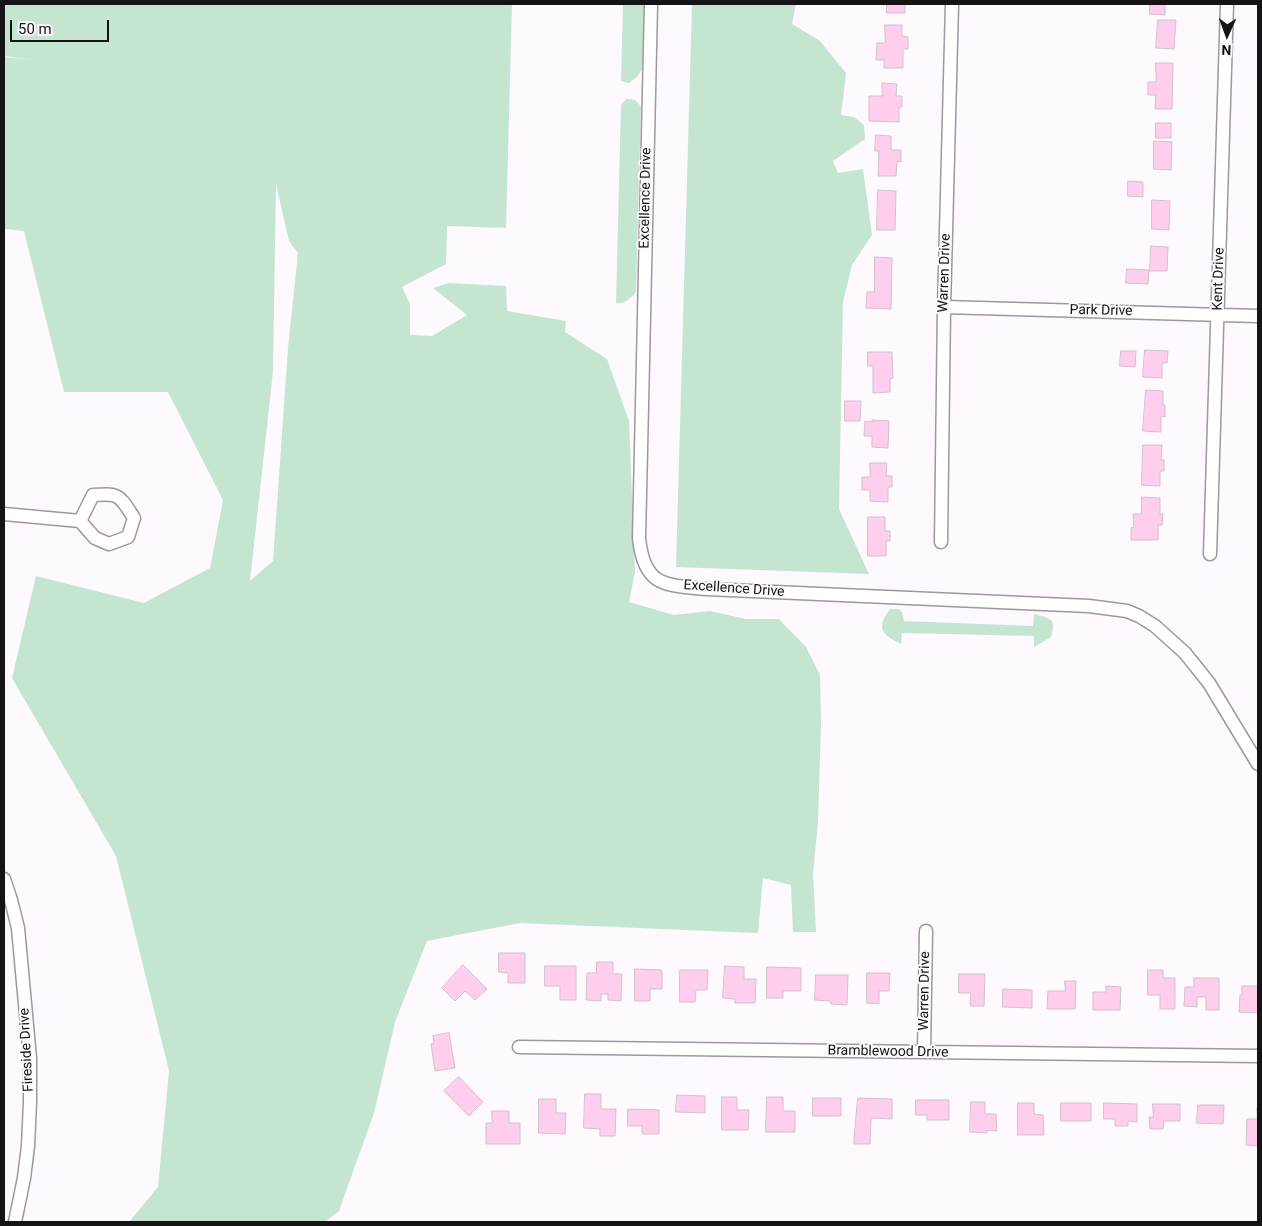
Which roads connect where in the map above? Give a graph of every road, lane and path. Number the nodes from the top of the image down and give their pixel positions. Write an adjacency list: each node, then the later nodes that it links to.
1 (651, 4): 11 (street, Excellence Drive)
2 (952, 4): 4 (street, Warren Drive)
3 (1227, 4): 5 (street, Kent Drive)
4 (944, 307): 5 (street, Park Drive); 9 (street, Warren Drive)
5 (1218, 314): 6 (street, Park Drive); 10 (street, Kent Drive)
6 (1258, 316)
7 (4, 514): 8 (street)
8 (80, 521): 8 (street)
9 (941, 542)
10 (1210, 554)
11 (1258, 764)
12 (4, 879): 17 (street, Fireside Drive)
13 (926, 930): 15 (street, Warren Drive)
14 (518, 1047): 15 (street, Bramblewood Drive)
15 (924, 1052): 16 (street, Bramblewood Drive)
16 (1258, 1056)
17 (15, 1222)

